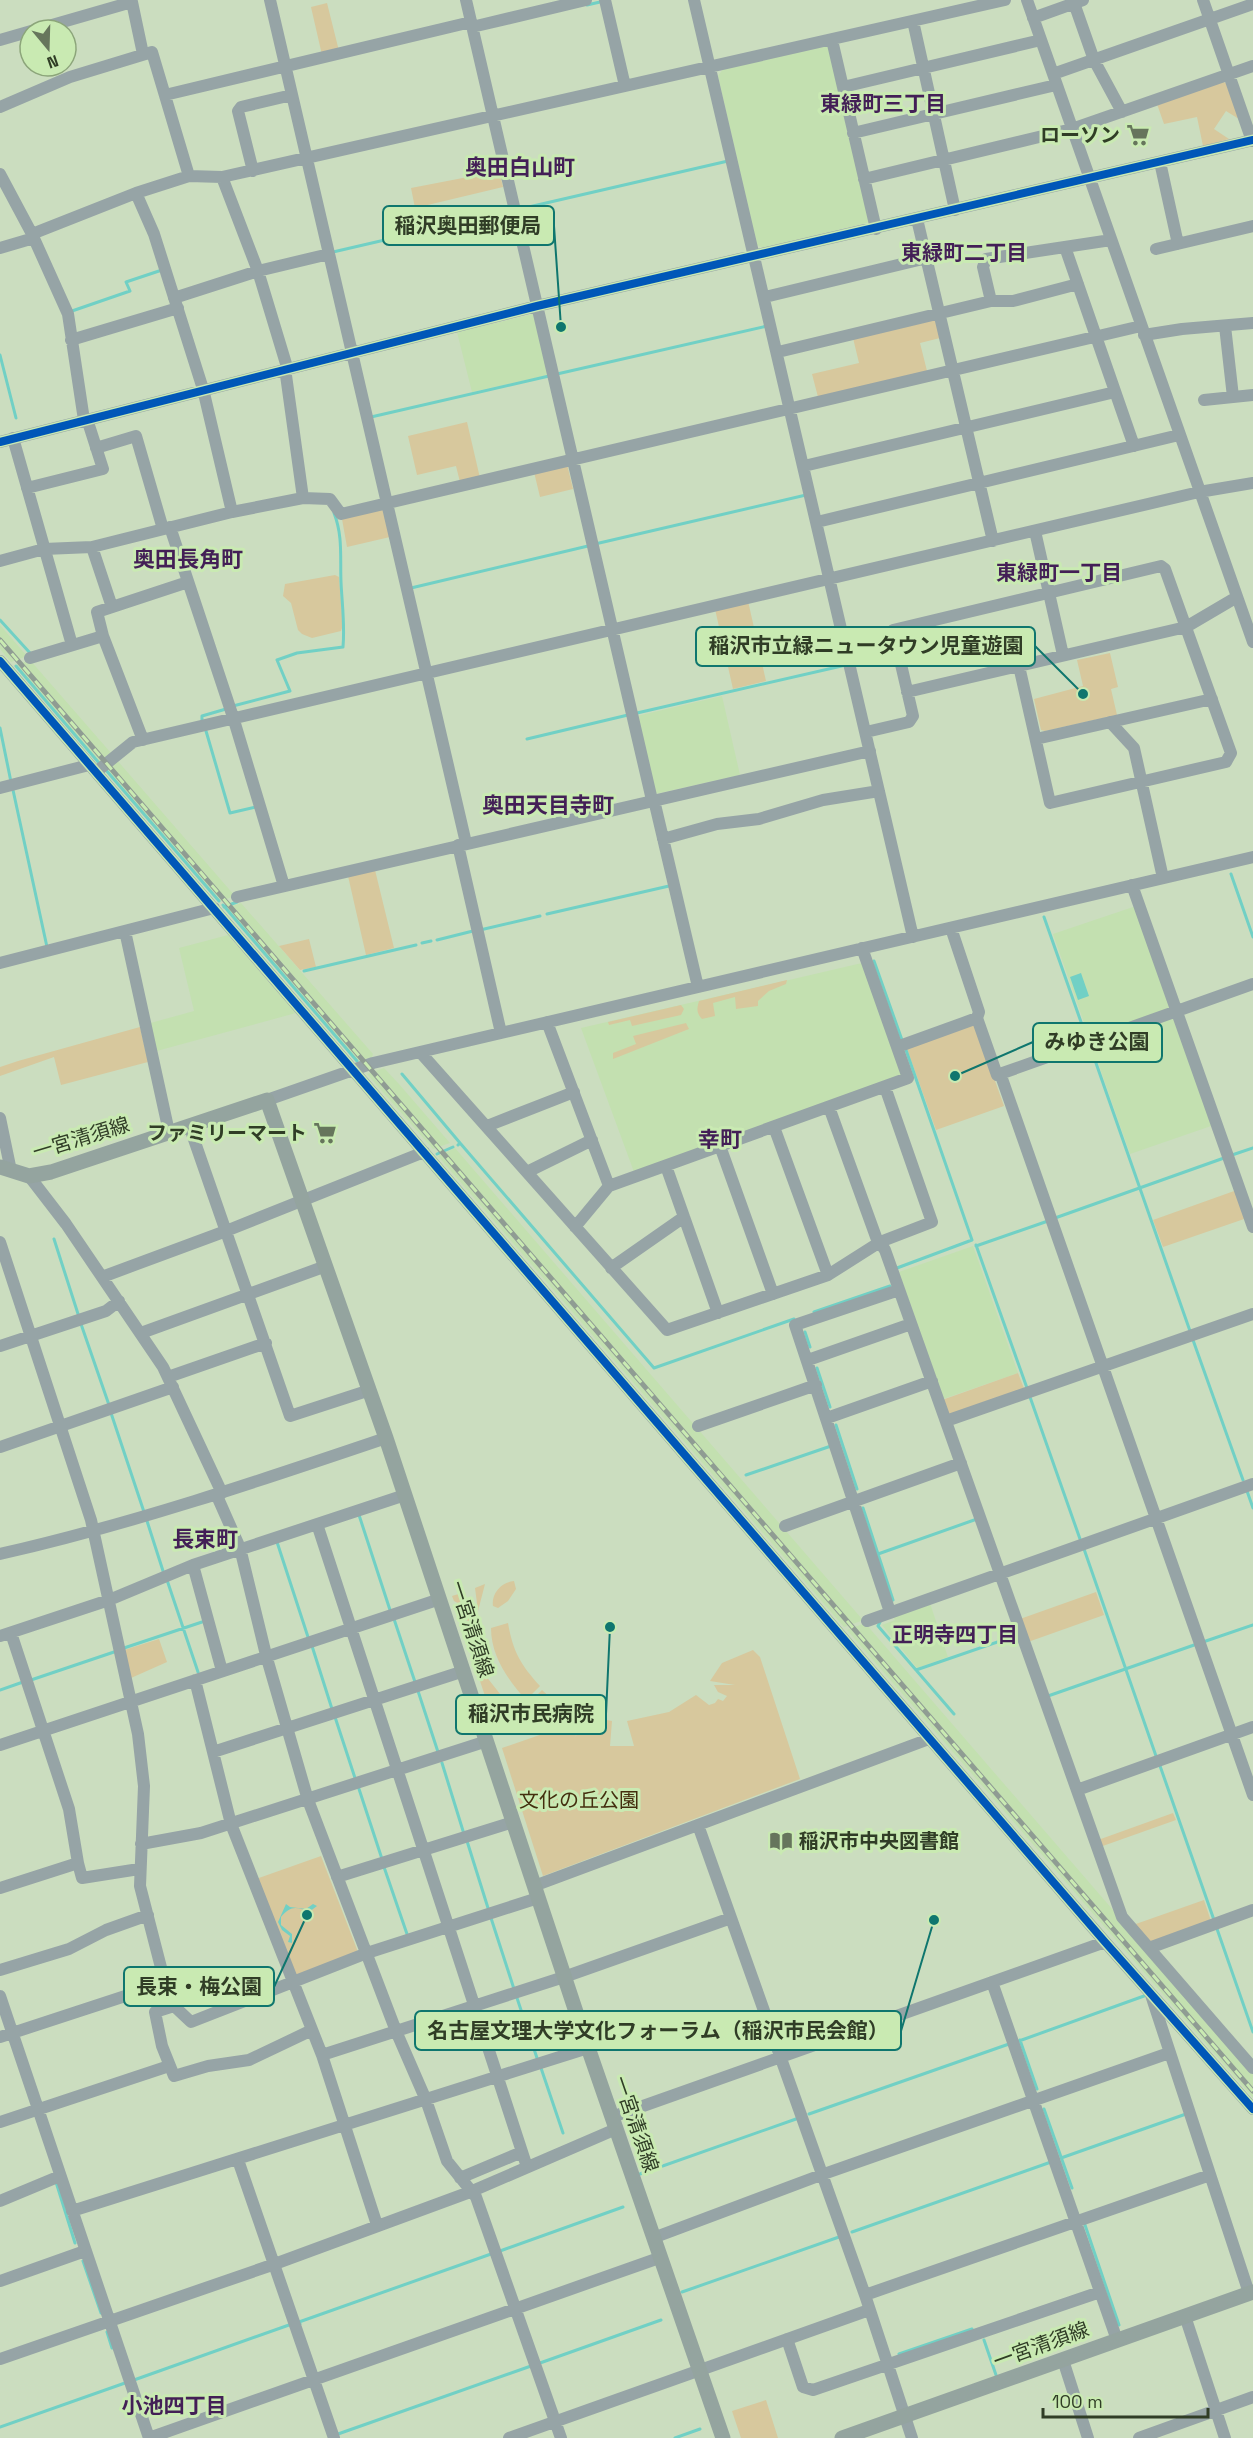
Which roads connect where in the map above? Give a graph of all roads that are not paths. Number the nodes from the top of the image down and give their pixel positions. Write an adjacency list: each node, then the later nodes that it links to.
1 (270, 0): 22 (street)
2 (466, 0): 16 (street)
3 (586, 0): 16 (street)
4 (605, 0): 28 (street)
5 (694, 0): 24 (street)
6 (1005, 0): 15 (street)
7 (1027, 0): 13 (street)
8 (1203, 0): 14 (street)
9 (137, 1): 12 (street); 20 (street)
10 (1079, 2): 13 (street); 21 (street)
11 (1253, 4): 14 (street)
12 (94, 5): 17 (street)
13 (1033, 18): 19 (street)
14 (1209, 19): 21 (street); 26 (street)
15 (913, 21): 18 (street); 25 (street)
16 (471, 24): 22 (street); 35 (street)
17 (0, 39)
18 (832, 39): 24 (street); 29 (street)
19 (1041, 40): 25 (street); 27 (street)
20 (143, 54): 30 (street); 32 (street)
21 (1094, 60): 27 (street); 33 (street)
22 (285, 66): 30 (street); 31 (street)
23 (1253, 66): 26 (street)
24 (710, 67): 28 (street); 60 (street)
25 (923, 68): 29 (street); 34 (street)
26 (1229, 74): 33 (street); 38 (street)
27 (1054, 80): 34 (street); 36 (street)
28 (625, 86): 35 (street)
29 (843, 87): 37 (street)
30 (165, 95): 44 (street)
31 (292, 95): 39 (street); 42 (street)
32 (0, 107)
33 (1122, 112): 36 (street)
34 (934, 114): 37 (street); 40 (street)
35 (493, 117): 39 (street); 67 (street)
36 (1072, 129): 40 (street); 47 (street)
37 (853, 133): 46 (street)
38 (1252, 140): 41 (street)
39 (306, 159): 42 (street); 59 (street)
40 (944, 160): 46 (street); 49 (street)
41 (1160, 162): 47 (street); 55 (street)
42 (253, 171): 45 (street)
43 (0, 174): 53 (street)
44 (189, 176): 45 (street); 48 (street)
45 (222, 177): 62 (street)
46 (864, 179): 52 (street)
47 (1089, 179): 49 (street); 54 (street)
48 (136, 193): 53 (street); 66 (street)
49 (955, 210): 50 (street)
50 (917, 219): 52 (street); 61 (street)
51 (1253, 226): 55 (street)
52 (876, 229): 60 (street)
53 (33, 236): 57 (street); 73 (street)
54 (1111, 240): 56 (street); 71 (street)
55 (1178, 244): 58 (street)
56 (1065, 247): 63 (street); 65 (street)
57 (0, 248)
58 (1156, 249)
59 (329, 254): 62 (street); 74 (street)
60 (756, 256): 64 (street); 67 (street)
61 (927, 258): 64 (street); 68 (street)
62 (258, 270): 66 (street); 76 (street)
63 (1078, 284): 65 (street); 72 (street)
64 (765, 297): 75 (street)
65 (991, 301): 68 (street)
66 (176, 303): 73 (street); 78 (street)
67 (537, 306): 74 (street); 91 (street)
68 (939, 314): 75 (street); 77 (street)
69 (1253, 323): 70 (street)
70 (1225, 326): 71 (street); 81 (street)
71 (1143, 331): 72 (street); 86 (street)
72 (1096, 336): 77 (street); 79 (street)
73 (71, 340): 84 (street)
74 (352, 351): 76 (street); 98 (street)
75 (778, 352): 83 (street)
76 (286, 368): 78 (street); 97 (street)
77 (953, 370): 83 (street); 85 (street)
78 (203, 389): 84 (street); 99 (street)
79 (1115, 392): 85 (street); 89 (street)
80 (1253, 395): 81 (street)
81 (1233, 397): 82 (street)
82 (1204, 400)
83 (791, 408): 91 (street); 92 (street)
84 (85, 420): 87 (street); 90 (street)
85 (966, 428): 92 (street); 94 (street)
86 (1179, 435): 89 (street); 96 (street)
87 (13, 438): 88 (street); 95 (street)
88 (0, 442)
89 (1134, 446): 94 (street)
90 (96, 448): 95 (street); 101 (street)
91 (573, 460): 98 (street); 114 (street)
92 (804, 466): 100 (street)
93 (1253, 483): 96 (street)
94 (980, 485): 100 (street); 103 (street)
95 (27, 488): 105 (street)
96 (1199, 492): 102 (street); 110 (street)
97 (303, 498): 98 (street); 99 (street)
98 (387, 503): 122 (street)
99 (232, 512): 101 (street)
100 (817, 522): 107 (street)
101 (167, 528): 104 (street); 108 (street)
102 (1035, 531): 103 (street); 109 (street)
103 (993, 541): 107 (street)
104 (92, 547): 105 (street); 111 (street)
105 (44, 549): 106 (street); 117 (street)
106 (0, 561)
107 (830, 579): 114 (street); 127 (street)
108 (188, 582): 111 (street); 125 (street)
109 (1049, 593): 113 (street); 118 (street); 123 (street)
110 (1237, 597): 112 (street); 113 (street)
111 (112, 607): 115 (street)
112 (1249, 617): 116 (street)
113 (1186, 627): 118 (street); 124 (street)
114 (613, 630): 122 (street); 135 (street)
115 (103, 636): 117 (street); 128 (street)
116 (1253, 642)
117 (72, 645): 119 (street)
118 (1063, 656): 121 (street)
119 (30, 658)
120 (0, 661): 131 (street)
121 (1018, 666): 123 (street); 129 (street)
122 (426, 673): 125 (street); 137 (street)
123 (907, 692): 127 (street)
124 (1212, 699): 126 (street); 132 (street)
125 (233, 717): 128 (street); 141 (street)
126 (1110, 722): 129 (street); 132 (street)
127 (866, 732): 130 (street)
128 (143, 740): 131 (street)
129 (1036, 740): 132 (street)
130 (870, 751): 134 (street); 135 (street)
131 (93, 769): 133 (street); 143 (street)
132 (1143, 781): 139 (street)
133 (0, 788)
134 (879, 791): 136 (street); 146 (street)
135 (653, 800): 136 (street); 137 (street)
136 (663, 839): 150 (street)
137 (462, 844): 141 (street); 154 (street)
138 (1253, 857): 139 (street)
139 (1163, 878): 140 (street)
140 (1132, 885): 144 (street); 151 (street)
141 (284, 886): 142 (street)
142 (237, 897)
143 (214, 908): 145 (street); 157 (street)
144 (951, 928): 146 (street); 152 (street)
145 (125, 931): 148 (street); 167 (street)
146 (913, 937): 147 (street)
147 (862, 948): 150 (street); 155 (street)
148 (0, 963)
149 (1253, 984): 151 (street)
150 (698, 987): 153 (street)
151 (1177, 1011): 158 (street); 179 (street)
152 (977, 1018): 155 (street); 158 (street)
153 (546, 1022): 154 (street); 160 (street)
154 (501, 1033): 156 (street)
155 (897, 1047): 159 (street)
156 (420, 1052): 157 (street); 165 (street)
157 (354, 1070): 161 (street); 170 (street)
158 (1000, 1074): 199 (street)
159 (885, 1087): 162 (street); 181 (street)
160 (573, 1092): 165 (street); 168 (street)
161 (267, 1100): 164 (main road, 一宮清須線); 176 (main road, 一宮清須線)
162 (829, 1107): 166 (street); 181 (street)
163 (0, 1118): 172 (street)
164 (189, 1125): 167 (main road, 一宮清須線); 180 (street)
165 (487, 1126): 173 (street)
166 (774, 1127): 169 (street); 185 (street)
167 (169, 1132): 174 (main road, 一宮清須線)
168 (592, 1140): 173 (street); 175 (street)
169 (720, 1146): 171 (street); 189 (street)
170 (424, 1152): 176 (street); 239 (street)
171 (666, 1166): 175 (street); 177 (street)
172 (6, 1169): 174 (main road, 一宮清須線)
173 (527, 1172): 178 (street)
174 (29, 1176): 186 (street)
175 (609, 1186): 178 (street)
176 (303, 1201): 180 (street); 183 (main road, 一宮清須線)
177 (684, 1217): 184 (street); 191 (street)
178 (575, 1227): 184 (street)
179 (1253, 1227)
180 (226, 1231): 186 (street); 188 (street)
181 (880, 1242): 185 (street); 187 (street)
182 (0, 1244): 195 (street)
183 (326, 1266): 188 (street); 203 (main road, 一宮清須線)
184 (611, 1268): 191 (street)
185 (828, 1275): 189 (street)
186 (102, 1277): 190 (street)
187 (899, 1290): 193 (street); 198 (street)
188 (248, 1294): 194 (street); 196 (street)
189 (773, 1294): 191 (street)
190 (118, 1301): 194 (street); 195 (street)
191 (718, 1313)
192 (1253, 1314): 199 (street)
193 (911, 1324): 198 (street); 200 (street)
194 (141, 1333): 201 (street)
195 (31, 1336): 197 (street); 206 (street)
196 (266, 1343): 201 (street); 203 (street)
197 (0, 1346)
198 (808, 1360): 202 (street)
199 (1102, 1366): 205 (street); 215 (street)
200 (932, 1381): 204 (street); 205 (street)
201 (171, 1382): 206 (street); 212 (street)
202 (816, 1385): 204 (street); 207 (street)
203 (370, 1390): 208 (main road, 一宮清須線)
204 (827, 1418): 214 (street)
205 (946, 1420): 210 (street)
206 (61, 1426): 209 (street); 218 (street)
207 (698, 1426)
208 (386, 1438): 212 (street); 213 (main road, 一宮清須線)
209 (0, 1447)
210 (961, 1463): 214 (street); 222 (street)
211 (1253, 1484): 215 (street)
212 (220, 1494): 218 (street); 219 (street)
213 (405, 1494): 216 (street); 223 (main road, 一宮清須線)
214 (853, 1500): 217 (street); 225 (street)
215 (1155, 1519): 222 (street); 238 (street)
216 (317, 1524): 219 (street); 227 (street)
217 (785, 1526)
218 (93, 1533): 220 (street); 224 (street)
219 (240, 1548): 221 (street); 229 (street)
220 (0, 1554)
221 (193, 1565): 224 (street); 230 (street)
222 (1001, 1573): 225 (street); 244 (street)
223 (440, 1599): 227 (street); 231 (main road, 一宮清須線)
224 (108, 1600): 228 (street); 234 (street)
225 (890, 1612): 226 (street)
226 (867, 1621)
227 (351, 1628): 229 (street); 233 (street)
228 (5, 1634): 237 (street)
229 (266, 1655): 230 (street); 236 (street)
230 (222, 1671): 232 (street)
231 (464, 1671): 233 (street); 240 (main road, 一宮清須線)
232 (195, 1680): 234 (street); 242 (street)
233 (374, 1701): 236 (street); 243 (street)
234 (131, 1702): 237 (street); 250 (street)
235 (1253, 1727): 238 (street)
236 (287, 1728): 242 (street); 246 (street)
237 (44, 1731): 241 (street); 252 (street)
238 (1232, 1735): 244 (street); 245 (street)
239 (929, 1739): 249 (street); 261 (street)
240 (487, 1741): 243 (street); 247 (main road, 一宮清須線)
241 (0, 1745)
242 (213, 1752): 248 (street)
243 (397, 1771): 246 (street); 251 (street)
244 (1077, 1790): 262 (street)
245 (1253, 1795)
246 (308, 1800): 248 (street); 254 (street)
247 (513, 1822): 251 (street); 256 (main road, 一宮清須線)
248 (231, 1824): 250 (street); 266 (street)
249 (698, 1825): 256 (street); 259 (street)
250 (141, 1844): 253 (street)
251 (423, 1851): 254 (street); 260 (street)
252 (78, 1863): 253 (street); 255 (street)
253 (139, 1869): 258 (street)
254 (338, 1877): 263 (street)
255 (0, 1888)
256 (536, 1892): 260 (street); 265 (main road, 一宮清須線)
257 (1253, 1910): 262 (street)
258 (148, 1915): 264 (street); 268 (street)
259 (731, 1918): 265 (street); 279 (street)
260 (448, 1926): 263 (street); 272 (street)
261 (1105, 1942): 267 (street); 269 (street)
262 (1149, 1948): 281 (street)
263 (367, 1953): 266 (street); 274 (street)
264 (0, 1970)
265 (564, 1977): 272 (street); 276 (main road, 一宮清須線)
266 (292, 1982): 271 (street); 273 (street)
267 (992, 1982): 279 (street); 284 (street)
268 (165, 1983): 271 (street); 275 (street)
269 (1150, 1991): 277 (street); 286 (street)
270 (0, 1996): 275 (street)
271 (174, 2006): 280 (street)
272 (474, 2007): 274 (street); 282 (street)
273 (312, 2030): 278 (street); 280 (street)
274 (396, 2031): 278 (street); 283 (street)
275 (6, 2035): 285 (street)
276 (588, 2048): 282 (street); 288 (main road, 一宮清須線)
277 (1169, 2053): 284 (street); 294 (street)
278 (322, 2055): 289 (street)
279 (780, 2058): 288 (street); 293 (street)
280 (169, 2066): 285 (street)
281 (1253, 2068)
282 (496, 2077): 283 (street); 290 (street)
283 (426, 2100): 289 (street); 296 (street)
284 (1034, 2101): 293 (street); 300 (street)
285 (38, 2109): 287 (street); 295 (street)
286 (1253, 2109)
287 (0, 2122)
288 (614, 2123): 292 (street); 302 (main road, 一宮清須線)
289 (345, 2126): 291 (street); 301 (street)
290 (522, 2152): 292 (street); 296 (street)
291 (238, 2160): 299 (street); 305 (street)
292 (527, 2167): 297 (street)
293 (822, 2175): 302 (street); 309 (street)
294 (1210, 2175): 300 (street); 308 (street)
295 (60, 2176): 298 (street); 299 (street)
296 (460, 2178): 297 (street)
297 (470, 2192): 301 (street); 310 (street)
298 (0, 2201)
299 (72, 2211): 303 (street)
300 (1075, 2220): 307 (street); 309 (street)
301 (377, 2225): 305 (street)
302 (653, 2238): 304 (main road, 一宮清須線)
303 (85, 2251): 306 (street); 313 (street)
304 (659, 2258): 310 (street); 319 (main road, 一宮清須線)
305 (272, 2265): 313 (street); 320 (street)
306 (0, 2280)
307 (1100, 2292): 315 (street); 318 (street)
308 (1251, 2293): 312 (main road, 一宮清須線)
309 (865, 2295): 311 (street)
310 (516, 2309): 320 (street); 324 (street)
311 (869, 2310): 314 (street); 318 (street)
312 (1185, 2316): 315 (main road, 一宮清須線); 322 (street)
313 (108, 2321): 316 (street); 325 (street)
314 (787, 2339): 318 (street); 319 (street)
315 (1117, 2340): 317 (main road, 一宮清須線)
316 (0, 2360)
317 (1063, 2360): 323 (main road, 一宮清須線); 332 (street)
318 (888, 2364): 323 (street)
319 (698, 2371): 324 (street); 329 (main road, 一宮清須線)
320 (313, 2380): 325 (street); 326 (street)
321 (1253, 2397): 322 (street)
322 (1216, 2411): 333 (street); 334 (street)
323 (905, 2416): 330 (main road, 一宮清須線); 331 (street)
324 (555, 2422): 327 (street); 328 (street)
325 (149, 2438)
326 (334, 2438)
327 (509, 2438)
328 (561, 2438)
329 (723, 2438)
330 (843, 2438)
331 (912, 2438)
332 (1088, 2438)
333 (1140, 2438)
334 (1225, 2438)

